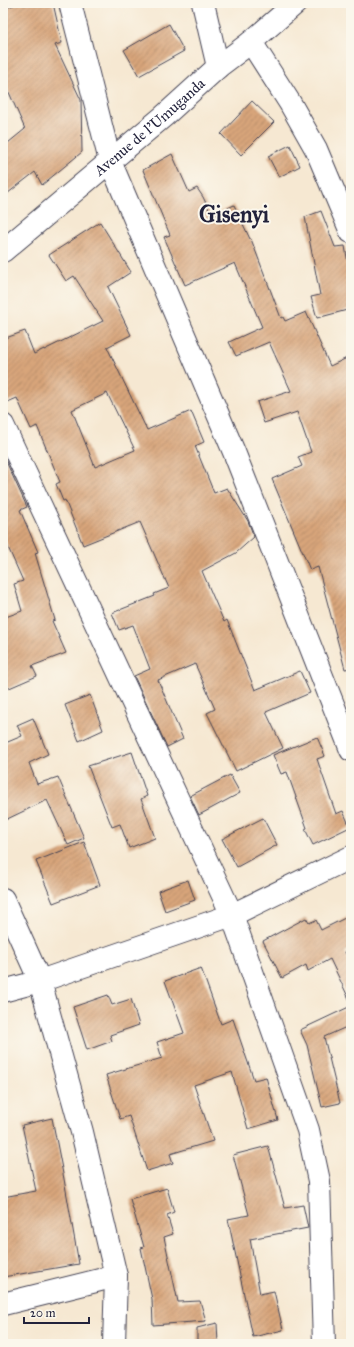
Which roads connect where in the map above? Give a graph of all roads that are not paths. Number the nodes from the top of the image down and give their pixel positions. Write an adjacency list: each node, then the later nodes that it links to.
1 (70, 3): 6 (street)
2 (203, 3): 5 (street)
3 (296, 3): 4 (street, Avenue de l'Umuganda)
4 (251, 42): 5 (street, Avenue de l'Umuganda); 7 (street)
5 (218, 67): 6 (street, Avenue de l'Umuganda)
6 (110, 161): 8 (street, Avenue de l'Umuganda); 10 (street)
7 (351, 232)
8 (3, 251)
9 (3, 425): 13 (street)
10 (351, 750)
11 (351, 857): 13 (street)
12 (3, 899): 14 (street)
13 (232, 915): 14 (street); 19 (street)
14 (40, 981): 15 (street); 16 (street)
15 (3, 991)
16 (116, 1276): 17 (street); 18 (street)
17 (3, 1304)
18 (114, 1344)
19 (324, 1344)

